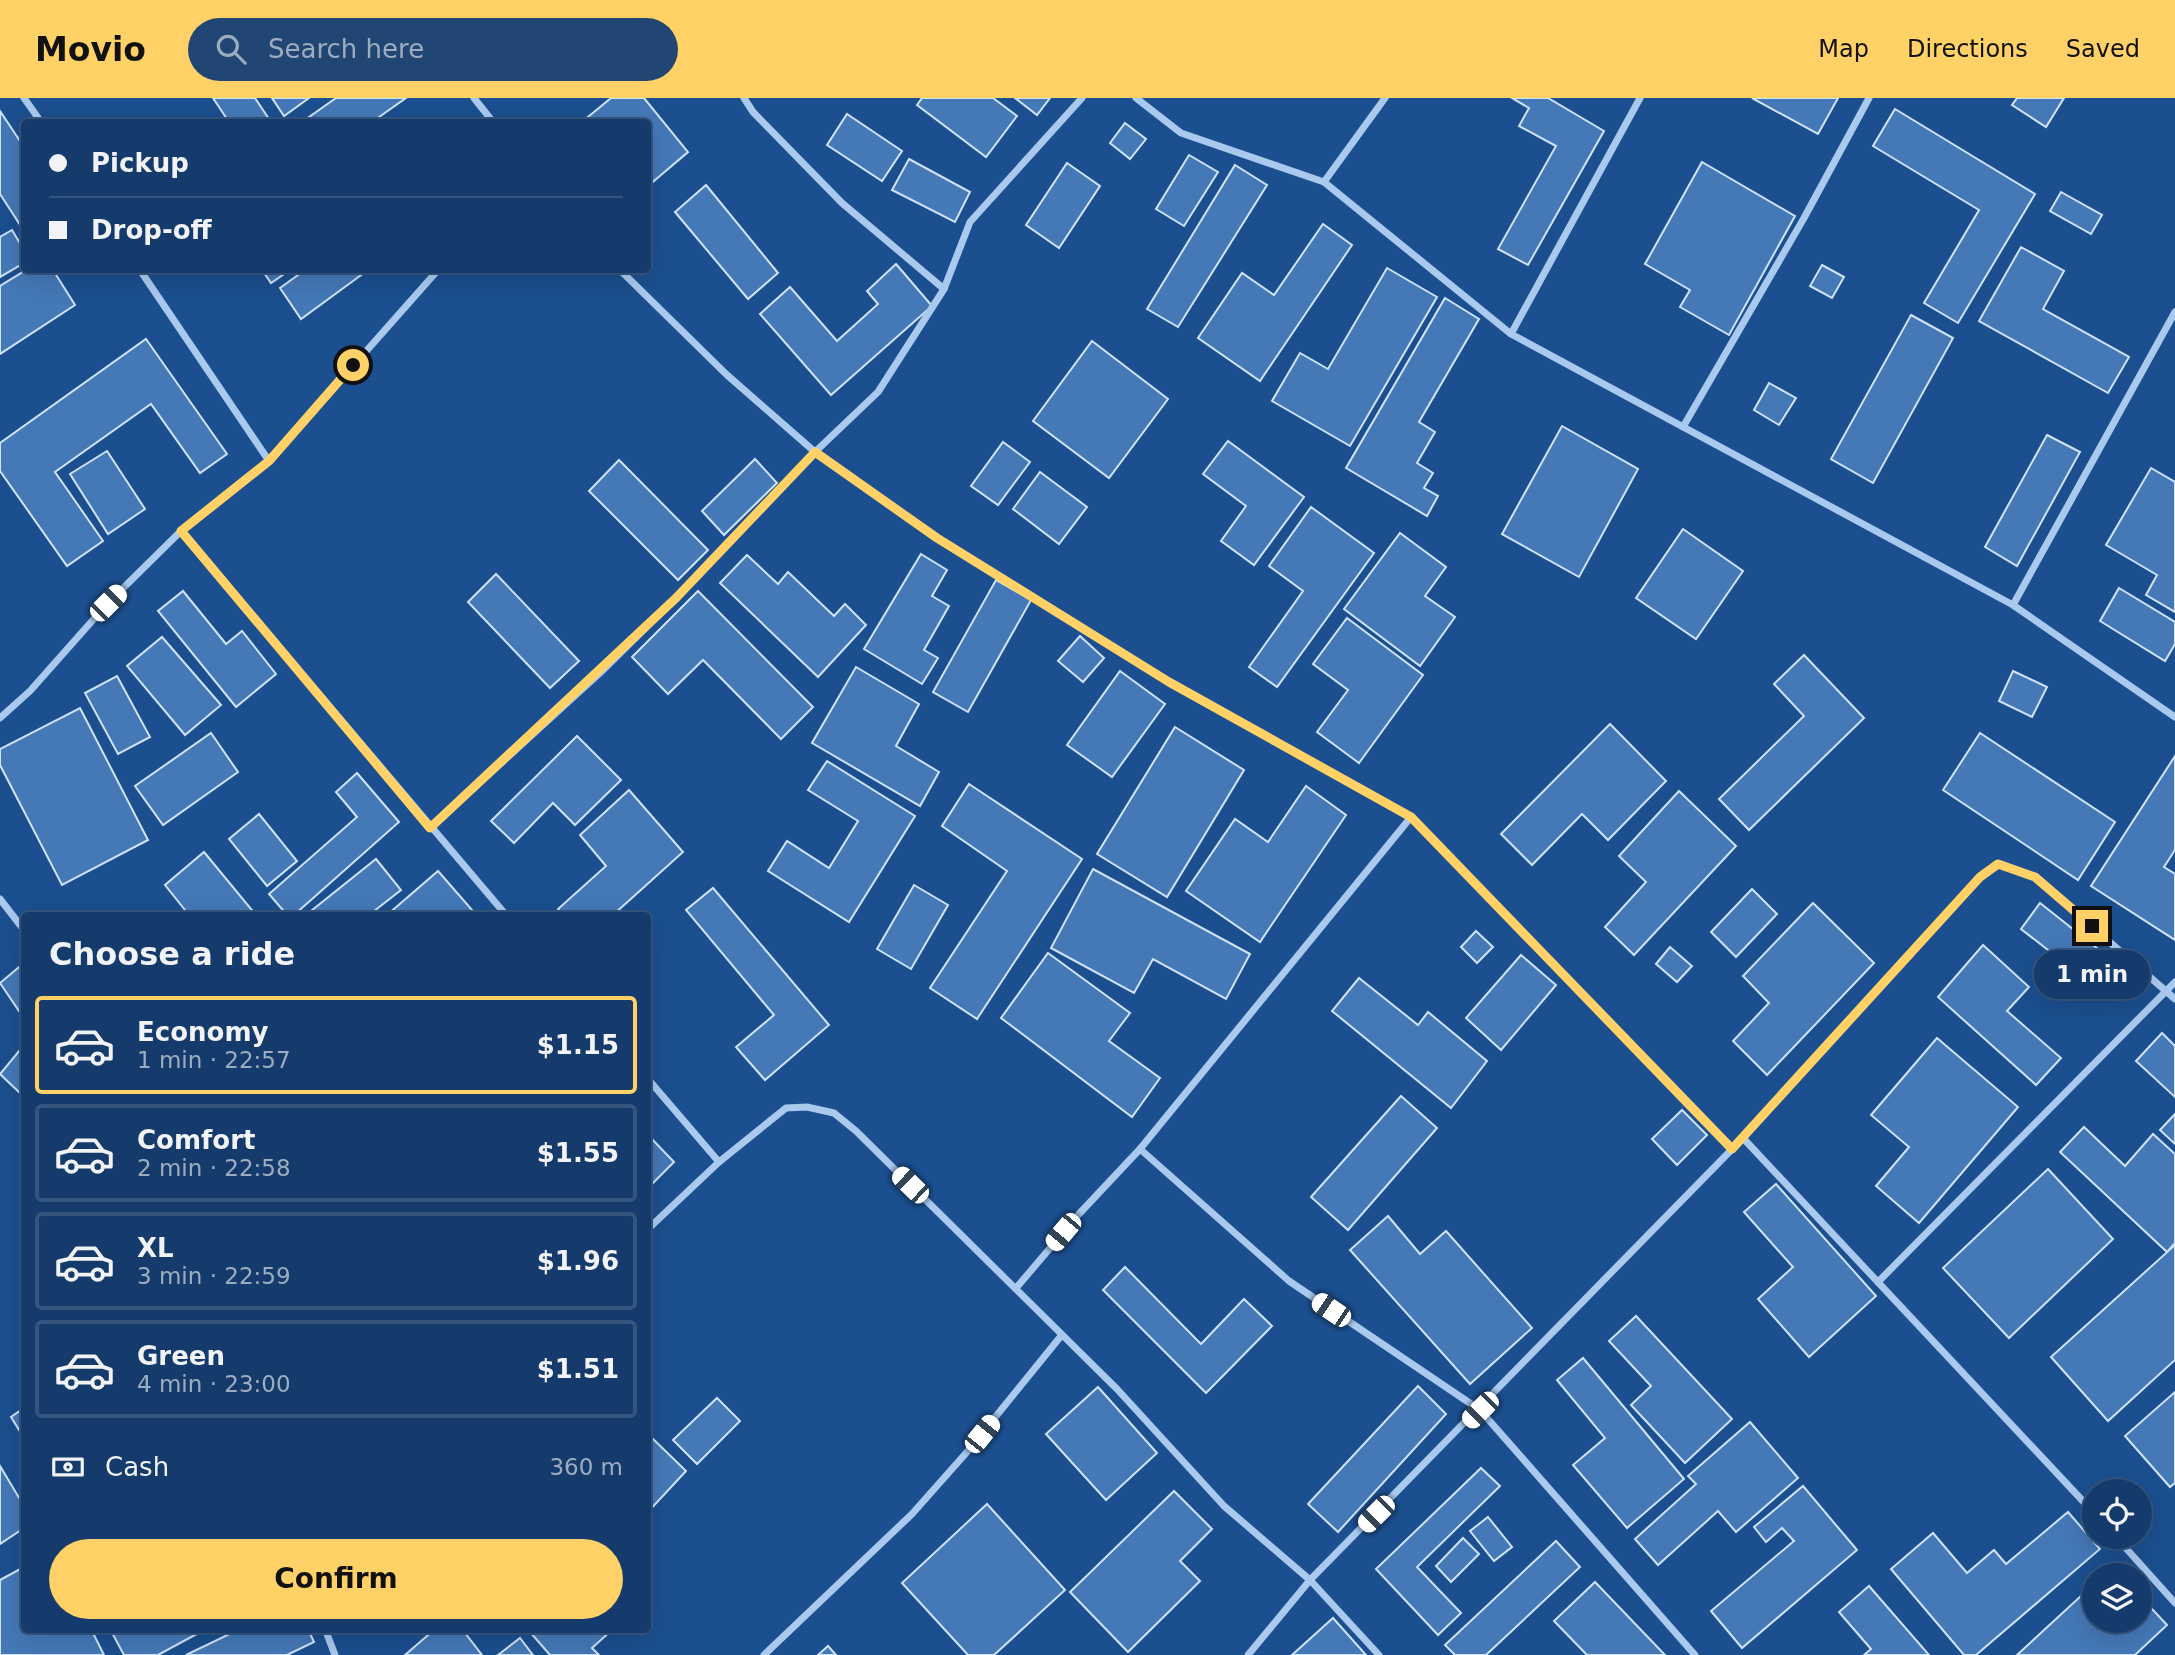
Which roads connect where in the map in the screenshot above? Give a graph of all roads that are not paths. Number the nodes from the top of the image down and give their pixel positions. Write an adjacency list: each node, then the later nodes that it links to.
1 (24, 98): 9 (street)
2 (474, 98): 10 (street)
3 (744, 98): 15 (street)
4 (1082, 98): 15 (street)
5 (1136, 98): 11 (street)
6 (1385, 98): 11 (street)
7 (1640, 98): 17 (street)
8 (1869, 98): 18 (street)
9 (39, 119)
10 (492, 119)
11 (1324, 182): 17 (street)
12 (142, 273): 20 (street)
13 (435, 273): 20 (street)
14 (623, 273): 19 (street)
15 (944, 289): 19 (street)
16 (2175, 312): 22 (street)
17 (1511, 334): 18 (street)
18 (1683, 427): 22 (street)
19 (815, 452): 25 (street); 26 (street)
20 (269, 461): 21 (street)
21 (181, 531): 24 (street); 26 (street)
22 (2013, 605): 23 (street)
23 (2175, 717)
24 (0, 718)
25 (1411, 817): 35 (street); 36 (street)
26 (430, 828): 28 (street)
27 (0, 899): 29 (street)
28 (503, 912)
29 (21, 926)
30 (2175, 982): 31 (street)
31 (2167, 992): 32 (street); 34 (street); 39 (street)
32 (2175, 999)
33 (651, 1083): 37 (street)
34 (1743, 1138): 36 (street); 39 (street)
35 (1140, 1149): 40 (street); 42 (street)
36 (1732, 1149): 42 (street)
37 (719, 1162): 38 (street); 40 (street)
38 (651, 1226)
39 (1878, 1282): 43 (street)
40 (1017, 1287): 41 (street)
41 (1061, 1336): 45 (street); 49 (street)
42 (1480, 1410): 45 (street); 52 (street)
43 (2082, 1500)
44 (2126, 1549): 46 (street)
45 (1310, 1580): 50 (street); 51 (street)
46 (2175, 1604)
47 (327, 1633): 48 (street)
48 (335, 1655)
49 (764, 1655)
50 (1248, 1655)
51 (1379, 1655)
52 (1695, 1655)

